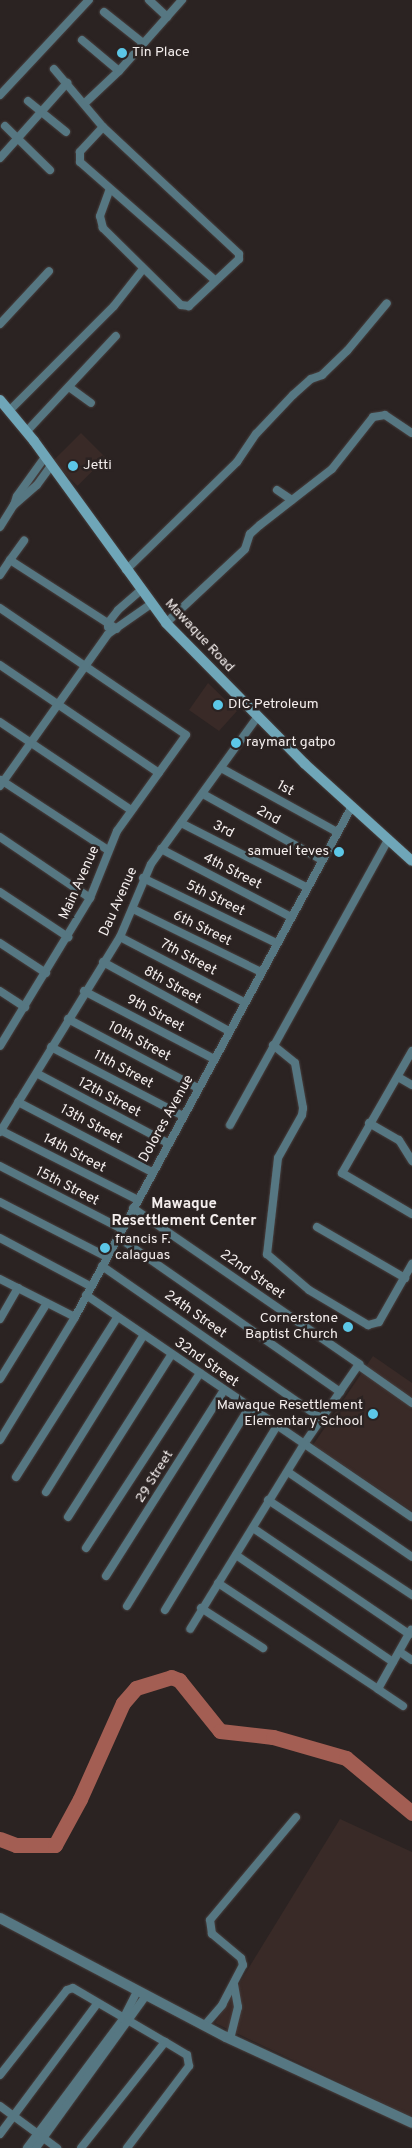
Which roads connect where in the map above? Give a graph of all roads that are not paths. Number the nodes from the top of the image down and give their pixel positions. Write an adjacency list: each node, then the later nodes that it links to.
1 (89, 0): 11 (street)
2 (149, 0): 5 (street)
3 (182, 0): 5 (street)
4 (104, 12): 7 (street)
5 (168, 17): 7 (street)
6 (82, 40): 9 (street)
7 (143, 43): 9 (street)
8 (54, 69): 10 (street)
9 (119, 72): 13 (street)
10 (67, 83): 13 (street); 14 (street)
11 (0, 95)
12 (28, 101): 14 (street)
13 (85, 103): 16 (street)
14 (43, 112): 17 (street); 18 (street)
15 (5, 126): 18 (street)
16 (103, 127): 21 (street); 24 (street)
17 (66, 132)
18 (17, 140): 19 (street); 20 (street)
19 (0, 158)
20 (50, 170)
21 (109, 191): 22 (street); 24 (street)
22 (143, 270): 24 (street); 31 (street)
23 (49, 271): 26 (street)
24 (214, 280)
25 (387, 303): 40 (street)
26 (0, 324)
27 (116, 336): 28 (street)
28 (69, 387): 30 (street); 32 (street)
29 (0, 400): 31 (main road, Mawaque Road)
30 (90, 403)
31 (9, 411): 32 (main road, Mawaque Road)
32 (27, 431): 34 (main road, Mawaque Road)
33 (412, 433): 36 (street)
34 (48, 461): 37 (street); 40 (main road, Mawaque Road)
35 (277, 490): 36 (street)
36 (292, 500): 46 (street)
37 (0, 528)
38 (24, 541): 39 (street)
39 (10, 560): 41 (street); 45 (street)
40 (126, 570): 42 (main road, Mawaque Road)
41 (0, 575)
42 (140, 591): 43 (main road, Mawaque Road); 45 (street)
43 (151, 604): 46 (main road, Mawaque Road); 47 (street)
44 (0, 608): 50 (street)
45 (108, 623): 47 (street); 48 (street)
46 (166, 623): 52 (main road, Mawaque Road)
47 (117, 629): 48 (street)
48 (108, 634): 50 (street)
49 (0, 665): 51 (street)
50 (85, 667): 51 (street); 56 (street, Main Avenue)
51 (60, 706): 54 (street); 56 (street)
52 (258, 716): 55 (street, Dau Avenue); 59 (main road, Mawaque Road)
53 (0, 722): 54 (street)
54 (31, 743): 57 (street); 60 (street)
55 (221, 768): 58 (street, Dau Avenue); 62 (street, 1st)
56 (159, 773): 60 (street, Main Avenue)
57 (1, 782): 66 (street)
58 (203, 794): 61 (street, Dau Avenue); 67 (street, 2nd)
59 (351, 808): 62 (street, Dolores Avenue); 64 (main road, Mawaque Road)
60 (131, 810): 66 (street, Main Avenue)
61 (181, 822): 65 (street, Dau Avenue); 70 (street, 3rd)
62 (337, 832): 67 (street, Dolores Avenue)
63 (0, 837): 72 (street)
64 (388, 840): 68 (main road, Mawaque Road); 89 (street)
65 (160, 849): 69 (street, Dau Avenue); 74 (street, 4th Street)
66 (108, 850): 72 (street, Main Avenue)
67 (322, 860): 70 (street, Dolores Avenue)
68 (412, 862)
69 (143, 878): 73 (street, Dau Avenue); 78 (street, 5th Street)
70 (306, 887): 74 (street, Dolores Avenue)
71 (0, 892): 76 (street)
72 (90, 898): 76 (street, Main Avenue)
73 (132, 909): 75 (street, Dau Avenue); 80 (street, 6th Street)
74 (291, 917): 78 (street, Dolores Avenue)
75 (120, 937): 79 (street, Dau Avenue); 84 (street, 7th Street)
76 (68, 938): 81 (street, Main Avenue)
77 (0, 943): 81 (street)
78 (276, 943): 80 (street, Dolores Avenue)
79 (103, 962): 82 (street, Dau Avenue); 87 (street, 8th Street)
80 (261, 972): 84 (street, Dolores Avenue)
81 (46, 974): 85 (street, Main Avenue)
82 (84, 990): 86 (street, Dau Avenue); 92 (street, 9th Street)
83 (0, 991): 85 (street)
84 (244, 1002): 87 (street, Dolores Avenue)
85 (25, 1007): 88 (street, Main Avenue)
86 (68, 1019): 90 (street, Dau Avenue); 96 (street, 10th Street)
87 (229, 1031): 92 (street, Dolores Avenue)
88 (1, 1042)
89 (273, 1045): 100 (street); 117 (street)
90 (51, 1047): 93 (street, Dau Avenue); 98 (street, 11th Street)
91 (412, 1051): 94 (street)
92 (214, 1060): 96 (street, Dolores Avenue)
93 (38, 1074): 97 (street, Dau Avenue); 102 (street, 12th Street)
94 (398, 1077): 95 (street); 99 (street)
95 (412, 1086)
96 (198, 1088): 98 (street, Dolores Avenue)
97 (18, 1102): 101 (street, Dau Avenue); 105 (street, 13th Street)
98 (183, 1116): 102 (street, Dolores Avenue)
99 (369, 1123): 103 (street); 109 (street)
100 (230, 1125)
101 (0, 1131): 106 (street, 14th Street)
102 (168, 1144): 105 (street, Dolores Avenue)
103 (412, 1161)
104 (0, 1166): 111 (street, 15th Street)
105 (152, 1172): 106 (street, Dolores Avenue)
106 (138, 1200): 108 (street, Dolores Avenue)
107 (0, 1202): 114 (street)
108 (133, 1208): 111 (street, Dolores Avenue); 128 (street, 22nd Street)
109 (412, 1214)
110 (317, 1227): 117 (street)
111 (122, 1229): 112 (street, Dolores Avenue)
112 (118, 1237): 114 (street, Dolores Avenue); 132 (street)
113 (0, 1238): 119 (street)
114 (107, 1257): 116 (street, Dolores Avenue)
115 (412, 1264): 117 (street)
116 (102, 1266): 119 (street, Dolores Avenue); 135 (street, 24th Street)
117 (405, 1278)
118 (0, 1279): 120 (street)
119 (90, 1286): 121 (street, Dolores Avenue)
120 (18, 1288): 122 (street); 125 (street)
121 (86, 1295): 123 (street, Dolores Avenue); 124 (street, 32nd Street)
122 (46, 1303): 123 (street); 130 (street)
123 (75, 1317): 137 (street, Dolores Avenue)
124 (117, 1318): 126 (street, 32nd Street); 140 (street)
125 (0, 1319)
126 (143, 1336): 127 (street, 32nd Street); 141 (street)
127 (172, 1354): 129 (street, 32nd Street); 143 (street)
128 (358, 1363): 132 (street); 133 (street, 22nd Street)
129 (200, 1373): 131 (street, 32nd Street); 146 (street)
130 (0, 1379)
131 (224, 1390): 134 (street, 32nd Street); 149 (street, 29 Street)
132 (340, 1392): 135 (street)
133 (412, 1402)
134 (249, 1408): 136 (street, 32nd Street); 152 (street)
135 (322, 1418): 138 (street)
136 (277, 1426): 138 (street, 32nd Street); 154 (street)
137 (0, 1440)
138 (304, 1444): 139 (street); 144 (street, 32nd Street)
139 (288, 1472): 142 (street); 148 (street)
140 (16, 1477)
141 (46, 1492)
142 (268, 1500): 145 (street); 151 (street)
143 (68, 1517)
144 (412, 1518)
145 (253, 1528): 147 (street); 156 (street)
146 (86, 1548)
147 (236, 1555): 150 (street); 160 (street)
148 (412, 1557)
149 (106, 1576)
150 (218, 1583): 153 (street); 161 (street)
151 (412, 1595)
152 (127, 1606)
153 (201, 1608): 155 (street); 157 (street)
154 (165, 1610)
155 (190, 1629)
156 (411, 1631): 158 (street)
157 (263, 1648)
158 (400, 1652): 159 (street); 160 (street)
159 (412, 1660)
160 (393, 1662): 161 (street)
161 (378, 1689): 162 (street)
162 (403, 1706)
163 (296, 1817): 165 (street)
164 (0, 1918): 166 (street)
165 (234, 1984): 169 (street); 170 (street)
166 (141, 1994): 168 (street); 169 (street)
167 (97, 2004): 168 (street); 172 (street); 174 (street)
168 (126, 2021): 171 (street); 177 (street)
169 (204, 2026): 170 (street)
170 (230, 2039): 175 (street)
171 (166, 2042): 181 (street); 182 (street)
172 (0, 2075)
173 (0, 2106): 174 (street)
174 (13, 2116): 176 (street); 177 (street)
175 (412, 2124)
176 (0, 2134)
177 (40, 2136): 178 (street); 179 (street); 180 (street)
178 (27, 2148)
179 (36, 2148)
180 (57, 2148)
181 (81, 2148)
182 (127, 2148)

